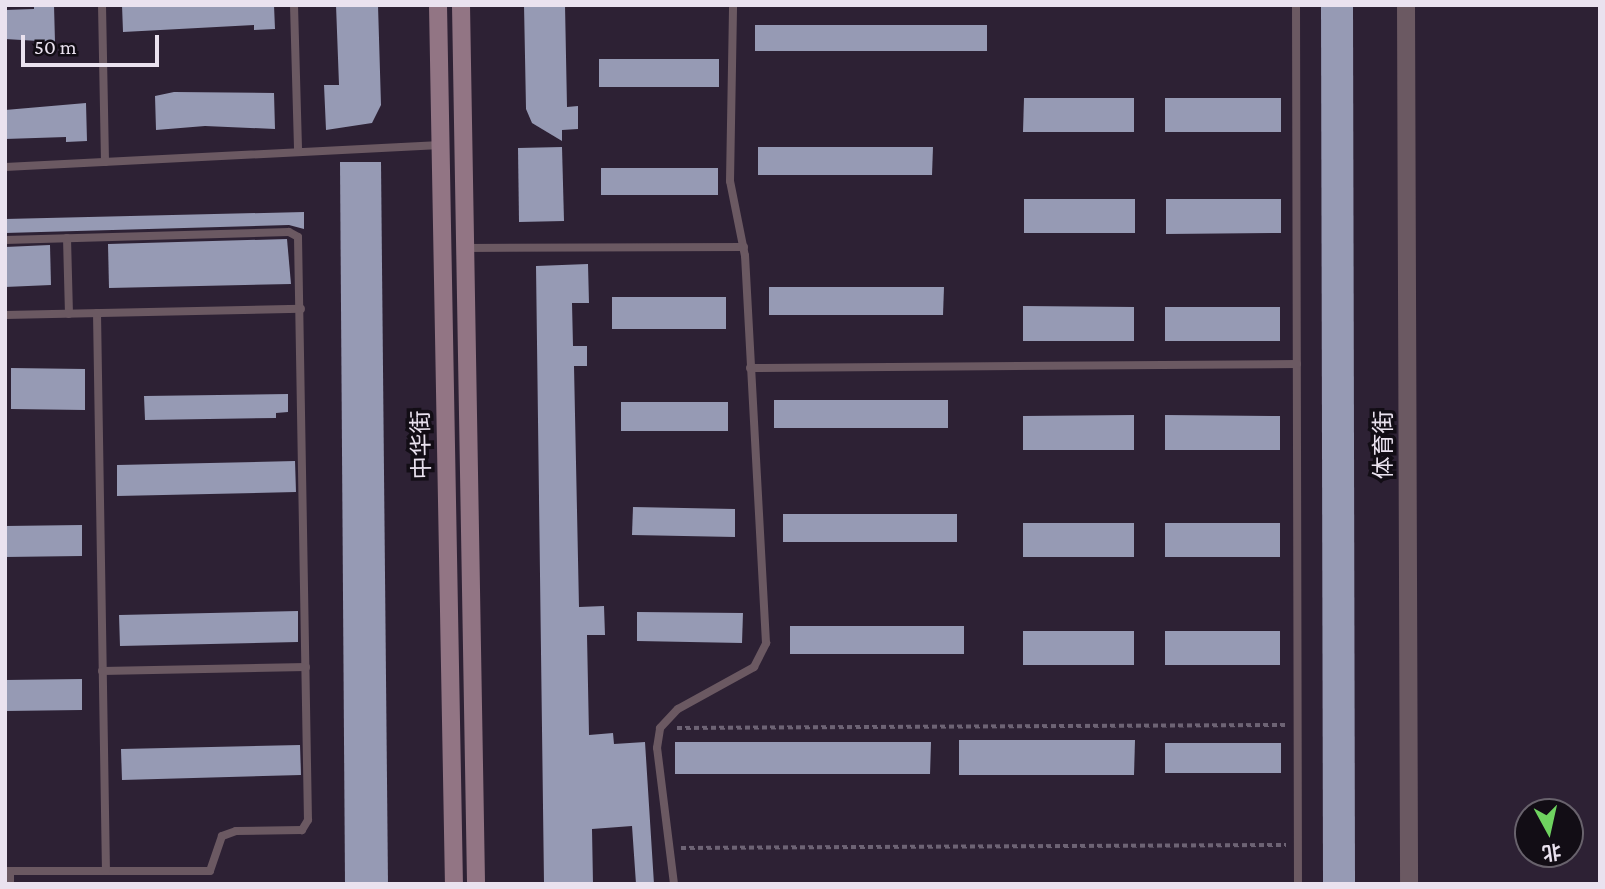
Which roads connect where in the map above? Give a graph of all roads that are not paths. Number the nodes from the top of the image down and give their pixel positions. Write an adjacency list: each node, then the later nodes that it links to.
1 (102, 5): 10 (lane)
2 (294, 5): 9 (lane)
3 (438, 5): 8 (main road, 中华街)
4 (461, 5): 15 (main road, 中华街)
5 (733, 5): 14 (lane)
6 (1296, 5): 20 (lane)
7 (1406, 5): 31 (street, 体育街)
8 (440, 145): 9 (lane); 27 (main road, 中华街)
9 (298, 150): 10 (lane)
10 (105, 162): 11 (lane)
11 (5, 167)
12 (67, 238): 13 (lane); 16 (lane); 18 (lane)
13 (5, 240)
14 (744, 247): 15 (lane); 21 (lane)
15 (465, 248): 28 (main road, 中华街)
16 (301, 309): 17 (lane); 22 (lane)
17 (97, 313): 18 (lane); 23 (lane)
18 (69, 314): 19 (lane)
19 (5, 315)
20 (1297, 364): 21 (lane); 30 (lane)
21 (750, 368): 29 (lane)
22 (306, 667): 23 (lane); 25 (lane)
23 (102, 671): 25 (lane)
24 (7, 871): 25 (lane); 26 (lane)
25 (106, 871)
26 (10, 884)
27 (454, 884)
28 (477, 884)
29 (674, 884)
30 (1298, 884)
31 (1409, 884)

